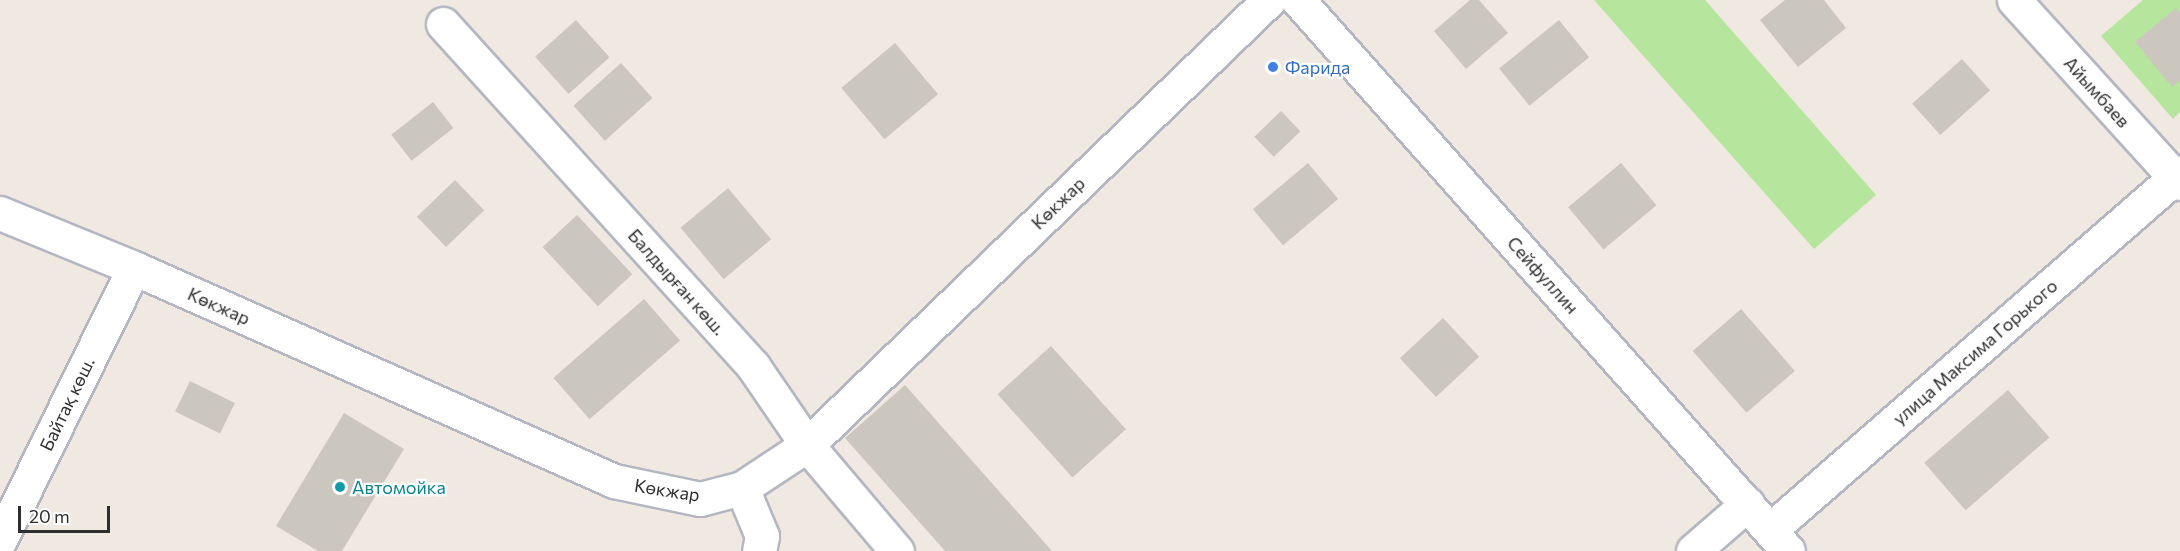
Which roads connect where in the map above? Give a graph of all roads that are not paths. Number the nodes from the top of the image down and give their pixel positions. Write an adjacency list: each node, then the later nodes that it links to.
1 (1269, 0): 8 (street, Көкжар)
2 (1298, 0): 10 (street, Сейфуллин)
3 (2014, 0): 5 (street, Айымбаев)
4 (443, 24): 8 (street, Балдырған көш.)
5 (2178, 178): 12 (street, улица Максима Горького)
6 (0, 213): 7 (street, Көкжар)
7 (134, 268): 9 (street, Көкжар); 11 (street, Байтақ көш.)
8 (807, 445): 9 (street, Көкжар); 14 (street, Балдырған көш.)
9 (742, 488): 13 (street)
10 (1747, 504): 12 (street, Сейфуллин); 15 (street)
11 (0, 540)
12 (1779, 541)
13 (759, 551)
14 (897, 551)
15 (1693, 551)

